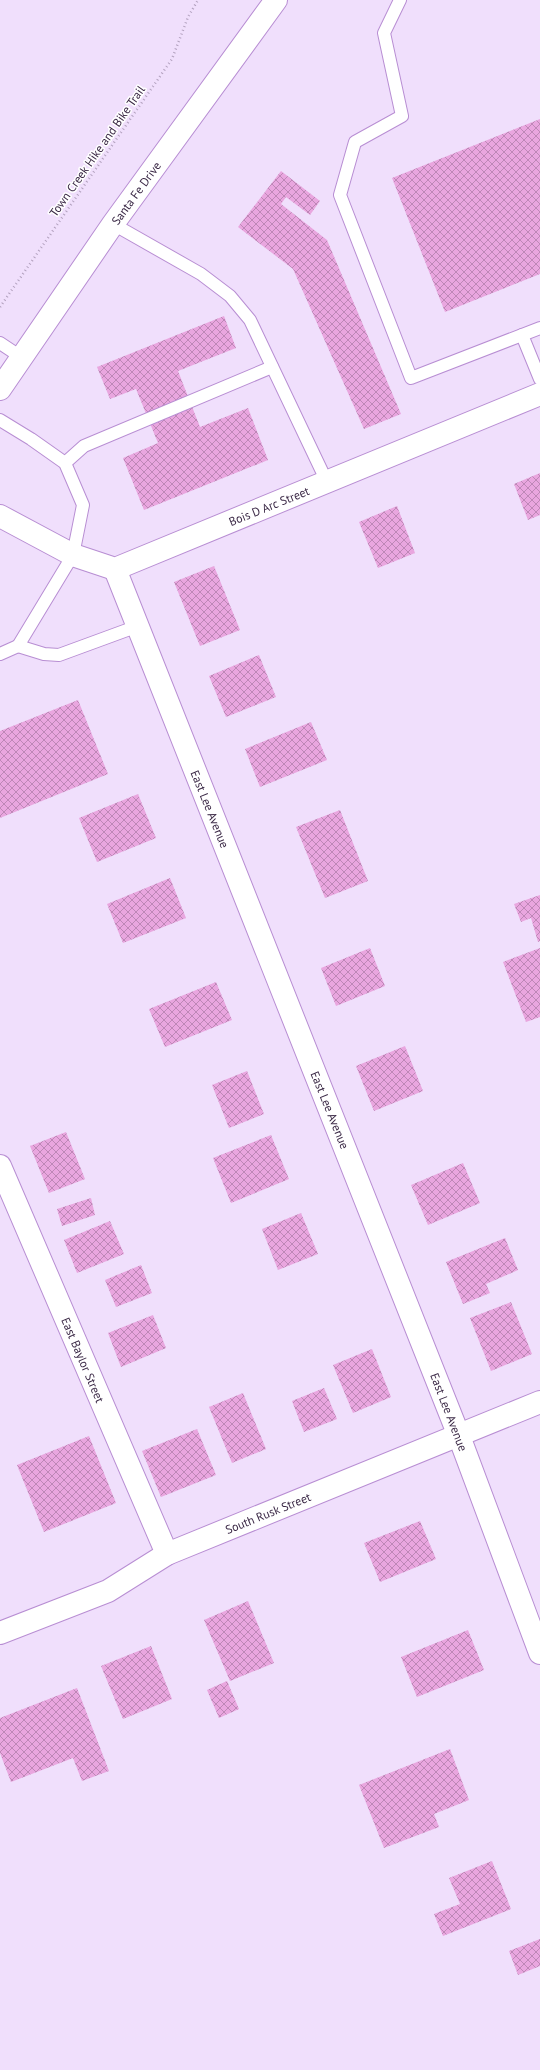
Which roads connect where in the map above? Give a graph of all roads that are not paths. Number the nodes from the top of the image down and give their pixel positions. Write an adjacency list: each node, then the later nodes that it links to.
1 (400, 0): 5 (lane)
2 (272, 1): 3 (street, Santa Fe Drive)
3 (113, 224): 7 (street, Santa Fe Drive); 8 (lane)
4 (540, 328): 5 (lane)
5 (522, 335): 9 (lane)
6 (0, 343): 7 (lane)
7 (21, 358): 10 (street, Santa Fe Drive)
8 (272, 367): 13 (lane); 14 (lane)
9 (540, 380)
10 (0, 389)
11 (540, 394): 14 (street, Bois D Arc Street)
12 (0, 420): 13 (lane)
13 (65, 463): 16 (lane)
14 (327, 482): 17 (street, Bois D Arc Street)
15 (0, 516): 16 (street)
16 (73, 555): 17 (street); 19 (lane)
17 (115, 569): 18 (street, East Lee Avenue)
18 (138, 626): 19 (lane); 23 (street, East Lee Avenue)
19 (18, 646): 20 (lane)
20 (0, 654)
21 (0, 1166): 24 (street, East Baylor Street)
22 (540, 1402): 23 (street, South Rusk Street)
23 (459, 1436): 24 (street, South Rusk Street); 26 (street, East Lee Avenue)
24 (167, 1554): 25 (street, South Rusk Street)
25 (0, 1633)
26 (540, 1653)

